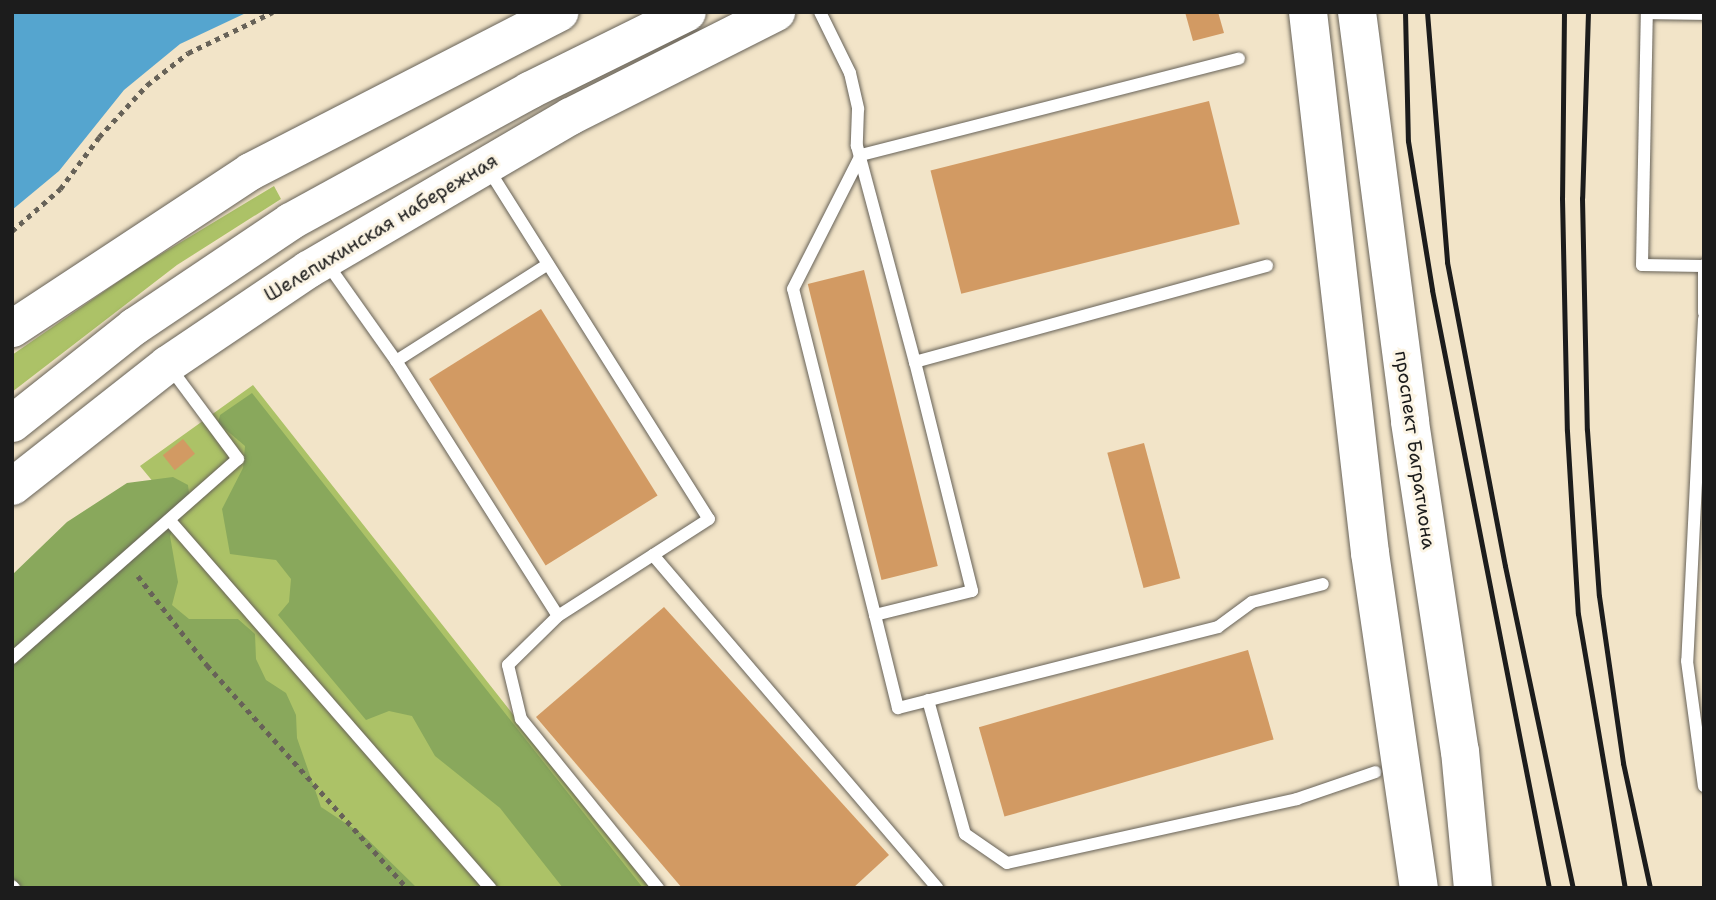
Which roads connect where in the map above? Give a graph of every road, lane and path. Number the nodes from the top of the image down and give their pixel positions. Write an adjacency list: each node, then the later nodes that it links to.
1 (273, 12): 12 (path)
2 (560, 12): 19 (main road)
3 (687, 12): 23 (main road)
4 (776, 12): 11 (main road, Шелепихинская набережная)
5 (820, 12): 10 (lane)
6 (1308, 12): 39 (main road, bridge)
7 (1357, 12): 40 (main road, проспект Багратиона, bridge)
8 (1704, 14): 15 (lane)
9 (1239, 59): 10 (lane)
10 (861, 155): 21 (lane); 29 (lane)
11 (485, 164): 13 (main road, Шелепихинская набережная); 14 (lane)
12 (12, 231)
13 (324, 259): 20 (lane); 22 (main road, Шелепихинская набережная)
14 (548, 264): 20 (lane); 26 (lane)
15 (1704, 265): 17 (lane)
16 (1267, 266): 21 (lane)
17 (1704, 313)
18 (1704, 319): 34 (lane)
19 (12, 328)
20 (396, 361): 30 (lane)
21 (915, 362): 29 (lane)
22 (167, 364): 24 (main road, Шелепихинская набережная); 25 (lane)
23 (12, 422)
24 (12, 486)
25 (171, 522): 27 (lane); 36 (lane)
26 (653, 555): 30 (lane); 38 (lane)
27 (126, 561): 31 (lane); 35 (path)
28 (1324, 584): 32 (lane)
29 (875, 615): 32 (lane)
30 (558, 616): 37 (lane)
31 (12, 658)
32 (928, 700): 33 (lane)
33 (1376, 772)
34 (1704, 786)
35 (407, 888)
36 (491, 888)
37 (658, 888)
38 (937, 888)
39 (1419, 888)
40 (1473, 888)

